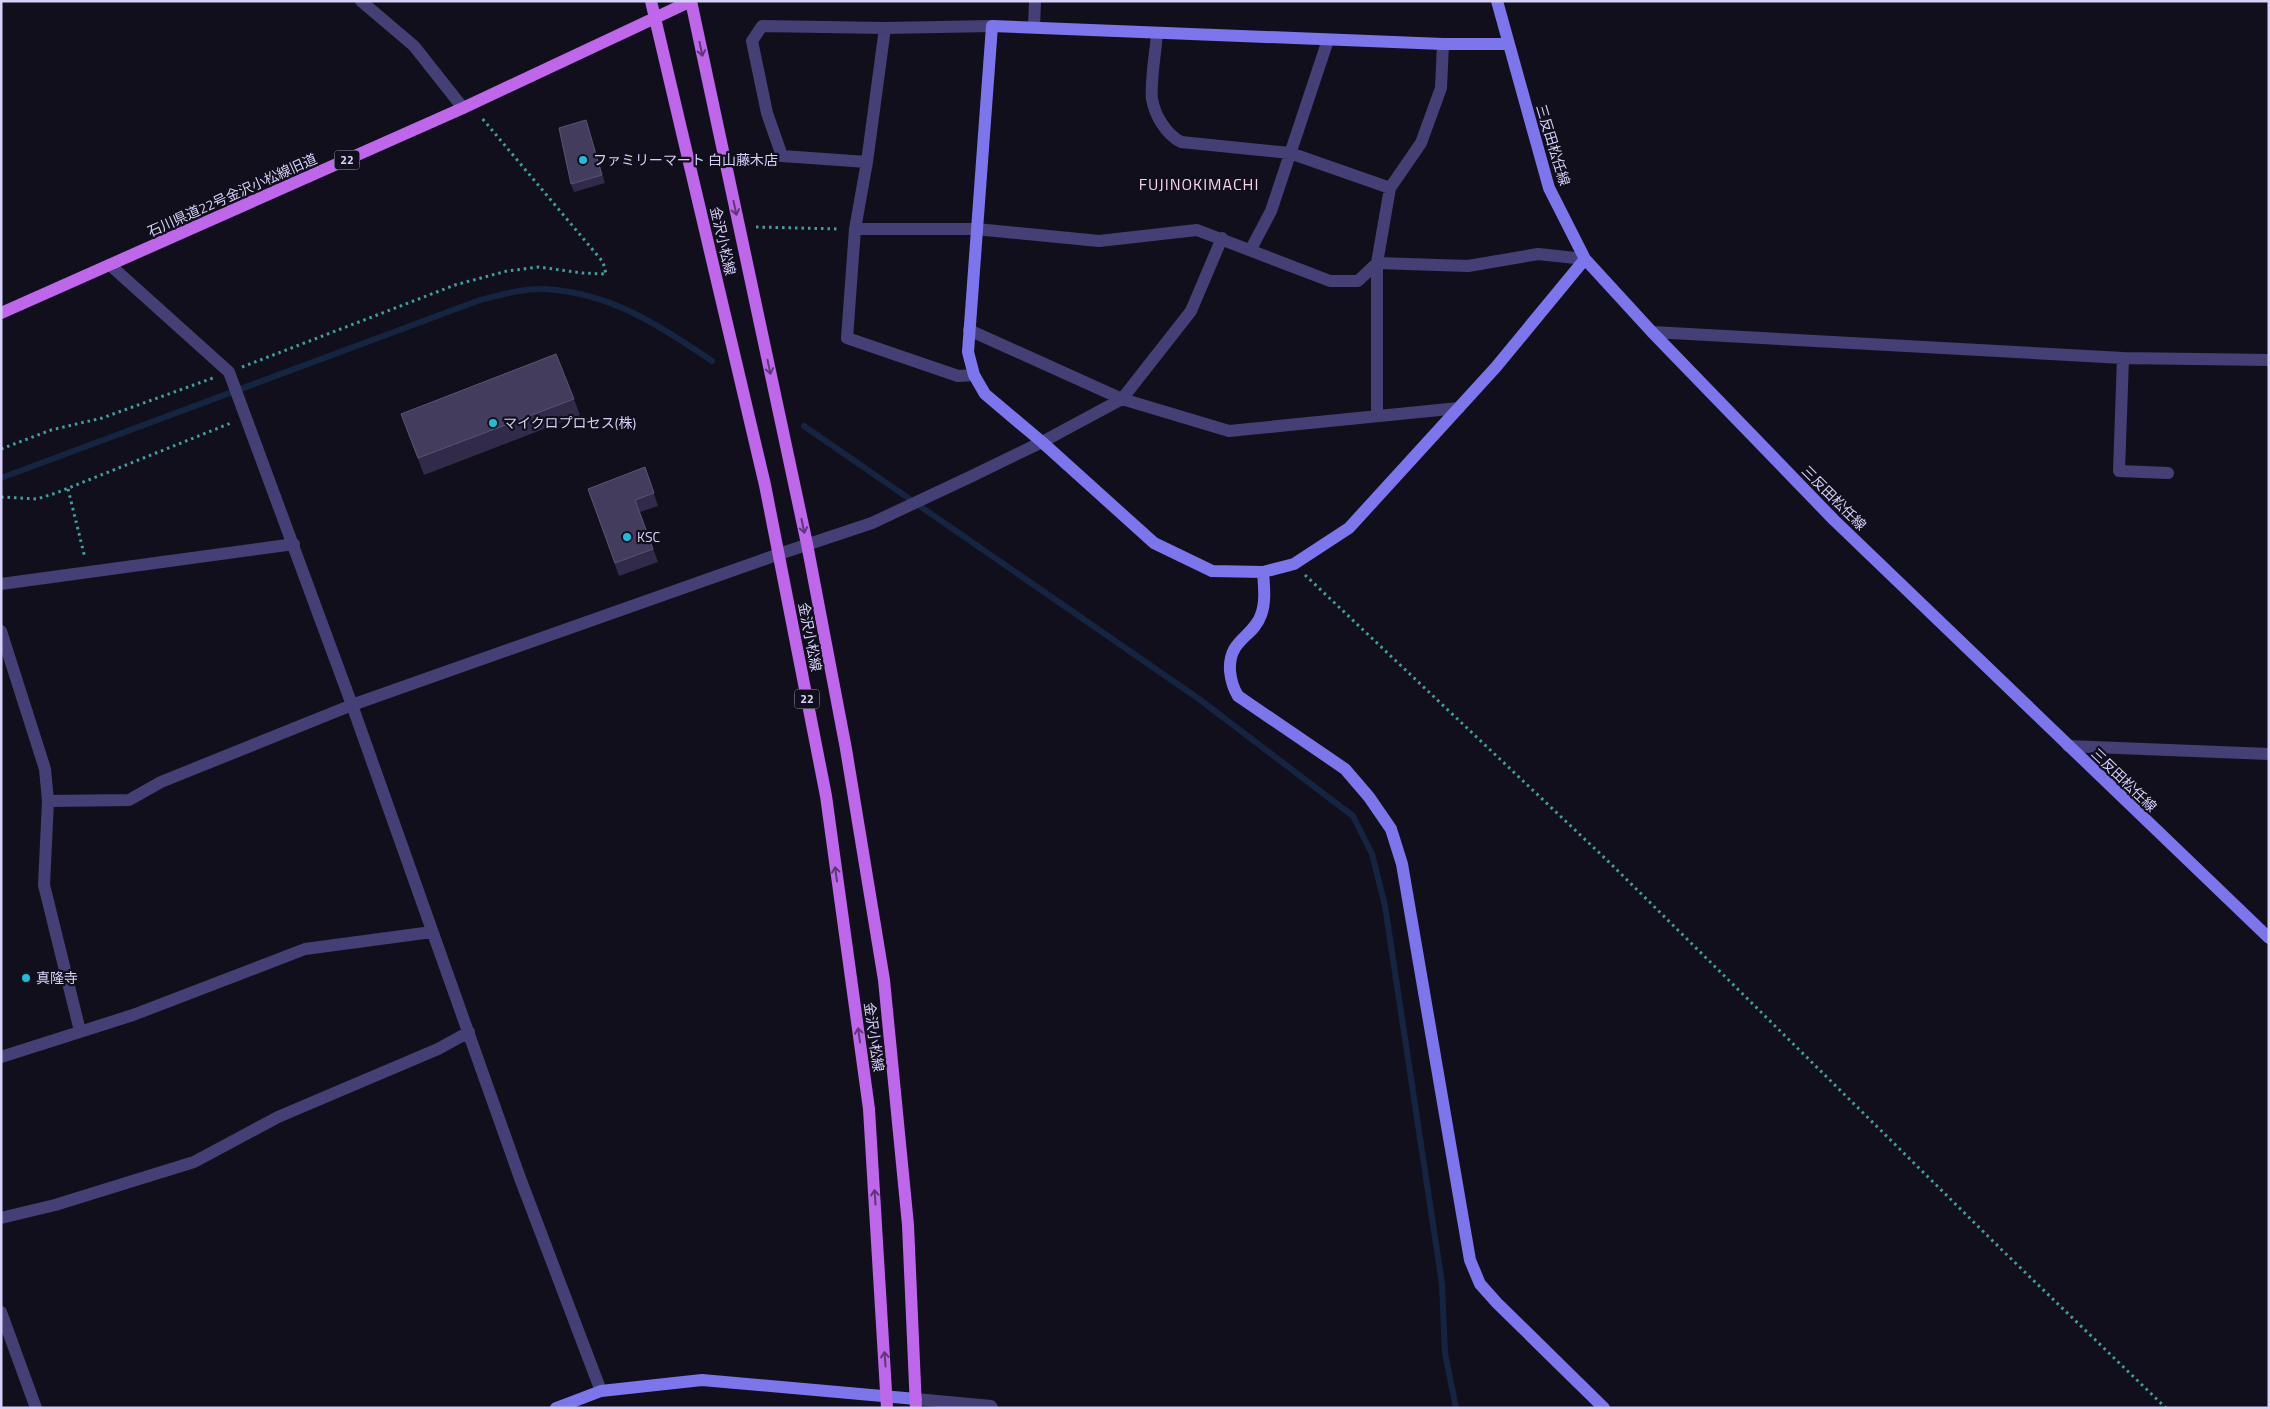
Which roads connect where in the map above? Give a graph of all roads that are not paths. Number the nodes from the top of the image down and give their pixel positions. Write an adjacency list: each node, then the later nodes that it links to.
1 (360, 1): 14 (street)
2 (651, 1): 6 (main road, 金沢小松線 / 22)
3 (691, 1): 6 (main road, 石川県道22号金沢小松線旧道 / 22); 37 (main road, 金沢小松線 / 22, one-way to 37)
4 (1035, 1): 8 (street)
5 (1497, 1): 13 (street, 三反田松任線)
6 (655, 18): 14 (main road, 石川県道22号金沢小松線旧道 / 22); 38 (main road, 金沢小松線 / 22)
7 (992, 26): 8 (street); 9 (street); 19 (street)
8 (1034, 27): 10 (street)
9 (885, 28): 16 (street); 16 (street)
10 (1157, 33): 11 (street); 15 (street)
11 (1328, 40): 12 (street); 15 (street)
12 (1442, 44): 13 (street); 17 (street)
13 (1509, 44): 22 (street, 三反田松任線)
14 (467, 107): 24 (main road, 石川県道22号金沢小松線旧道 / 22)
15 (1290, 154): 17 (street); 21 (street)
16 (866, 162): 18 (street)
17 (1390, 188): 23 (street)
18 (855, 229): 19 (street); 30 (street)
19 (976, 229): 20 (street); 26 (street)
20 (1222, 238): 21 (street); 31 (street)
21 (1251, 249): 23 (street)
22 (1585, 259): 23 (street); 27 (street, 三反田松任線); 32 (street)
23 (1377, 263): 33 (street)
24 (110, 265): 25 (main road, 石川県道22号金沢小松線旧道 / 22); 36 (street)
25 (1, 312)
26 (969, 330): 30 (street); 31 (street)
27 (1652, 332): 28 (street); 43 (street, 三反田松任線)
28 (2123, 358): 29 (street); 35 (street)
29 (2269, 360)
30 (974, 376): 34 (street)
31 (1122, 399): 33 (street); 34 (street)
32 (1459, 408): 33 (street); 39 (street)
33 (1377, 416)
34 (1042, 442): 37 (street); 39 (street)
35 (2168, 473)
36 (294, 544): 40 (street); 42 (street)
37 (807, 544): 38 (street); 55 (main road, 金沢小松線 / 22)
38 (779, 554): 42 (street); 54 (main road, 金沢小松線 / 22, one-way to 38)
39 (1263, 572): 59 (street)
40 (1, 584)
41 (1, 631): 45 (street)
42 (352, 705): 45 (street); 46 (street)
43 (2068, 746): 44 (street); 47 (street, 三反田松任線)
44 (2269, 754)
45 (48, 801): 48 (street)
46 (432, 932): 48 (street); 49 (street)
47 (2269, 938)
48 (80, 1031): 50 (street)
49 (469, 1032): 51 (street); 53 (street)
50 (1, 1057)
51 (1, 1218)
52 (1, 1312): 56 (street)
53 (601, 1392): 54 (street); 57 (street)
54 (887, 1402): 55 (street)
55 (916, 1404): 58 (street)
56 (36, 1408)
57 (556, 1408)
58 (992, 1408)
59 (1604, 1408)

